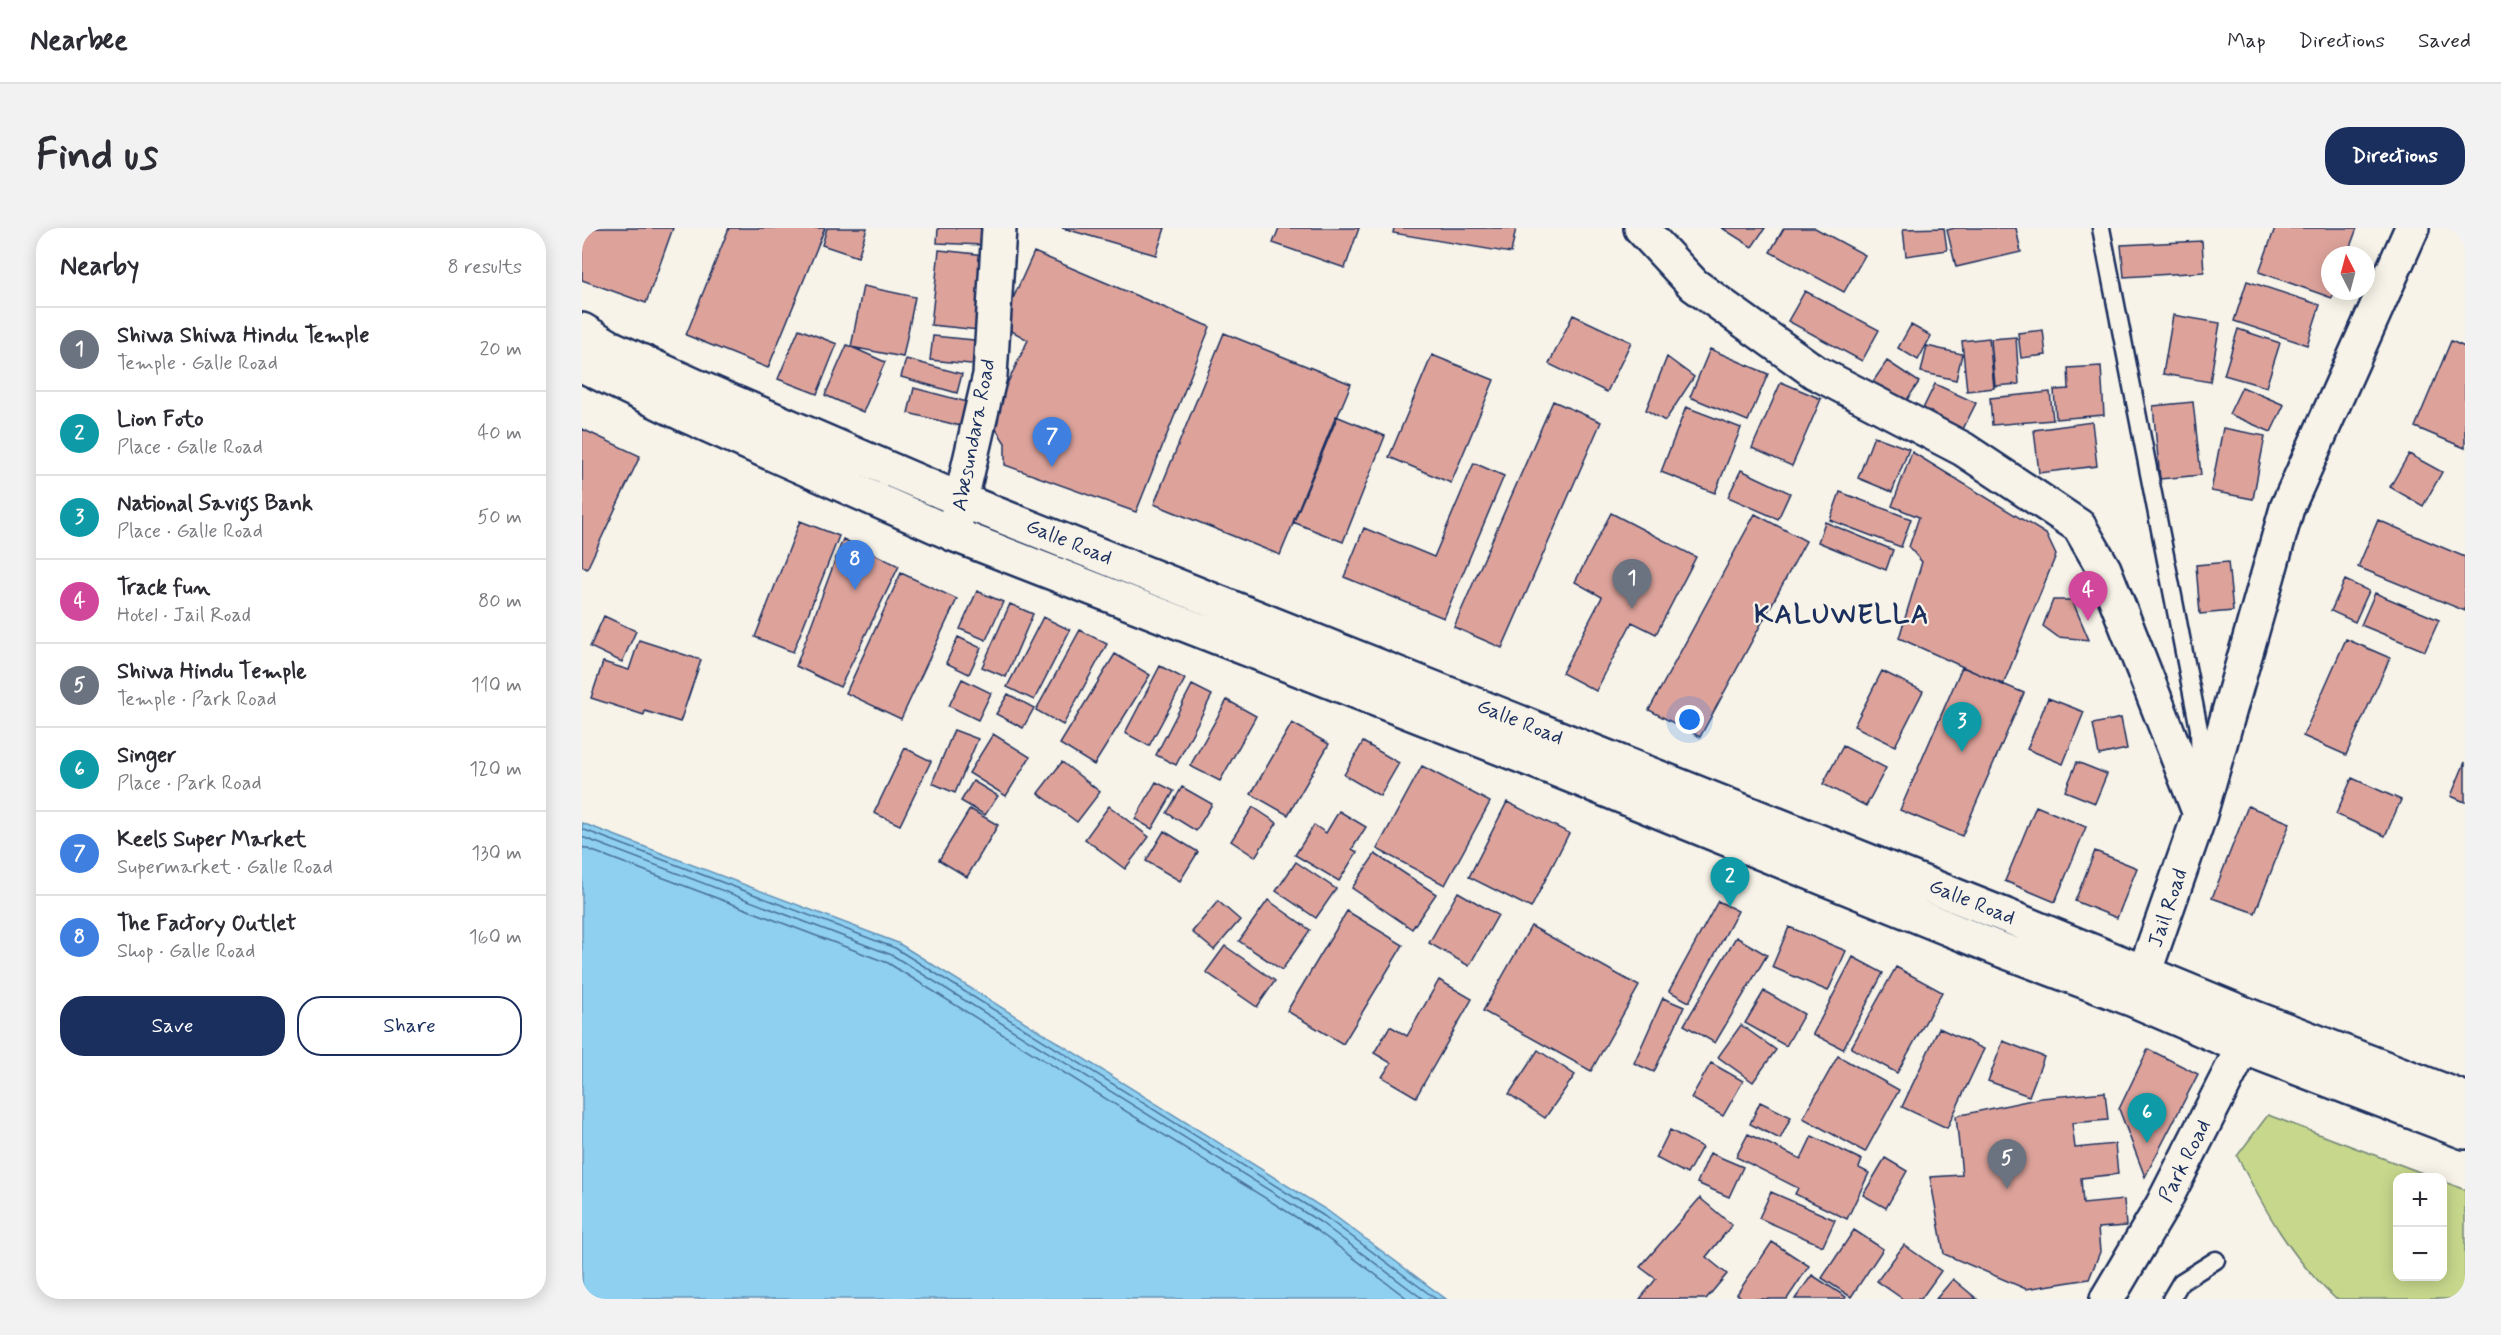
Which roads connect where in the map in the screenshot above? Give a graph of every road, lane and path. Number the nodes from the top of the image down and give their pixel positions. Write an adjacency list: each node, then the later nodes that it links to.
1 (999, 228): 7 (main road, Abesundara Road)
2 (1641, 228): 9 (main road)
3 (2101, 228): 9 (lane)
4 (2412, 228): 9 (main road, Jail Road)
5 (582, 330): 7 (main road, Galle Road)
6 (582, 365): 8 (main road, Galle Road)
7 (961, 500): 8 (main road, Abesundara Road); 10 (main road, Galle Road)
8 (953, 534): 10 (main road, Galle Road)
9 (2200, 814): 10 (main road, Jail Road)
10 (2140, 987): 11 (main road, Galle Road)
11 (2249, 1033): 12 (main road, Galle Road); 13 (main road, Galle Road); 15 (main road, Park Road)
12 (2465, 1099)
13 (2465, 1132)
14 (2216, 1260): 16 (lane)
15 (2107, 1299)
16 (2171, 1299)

